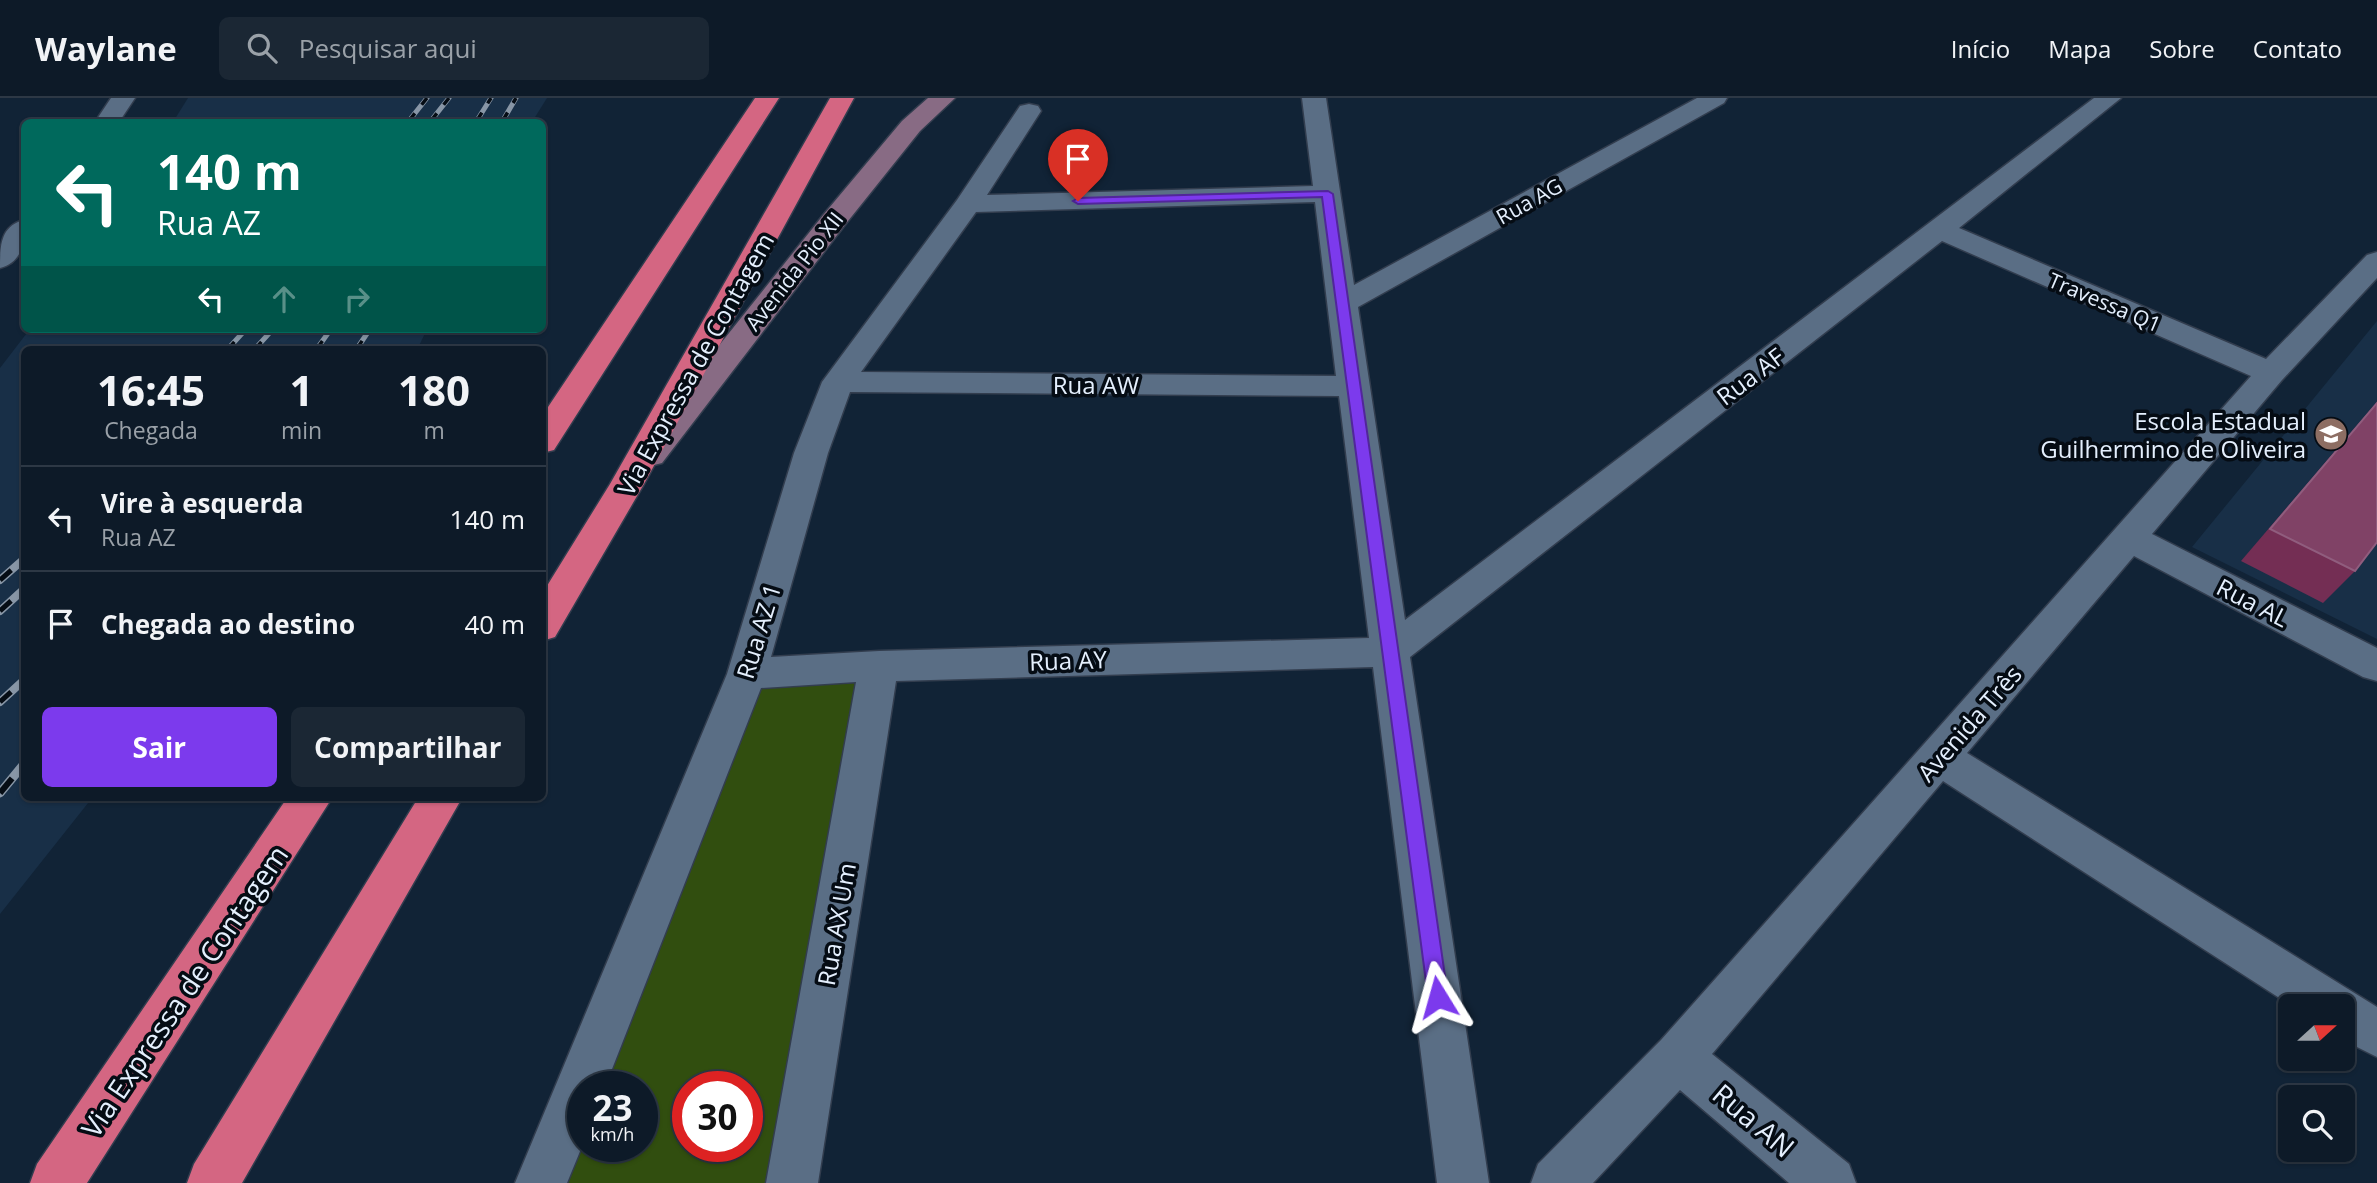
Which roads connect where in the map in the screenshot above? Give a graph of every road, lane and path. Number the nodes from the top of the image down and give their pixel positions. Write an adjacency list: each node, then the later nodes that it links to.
1 (123, 98): 9 (street)
2 (766, 98): 20 (highway)
3 (842, 98): 21 (highway, Via Expressa de Contagem)
4 (943, 98): 21 (main road, Avenida Pio XII)
5 (1314, 98): 10 (street)
6 (1715, 98): 16 (street, Rua AG)
7 (2109, 98): 12 (street, Rua AF)
8 (1029, 111): 11 (street, Rua AZ 1)
9 (109, 119)
10 (1328, 194): 11 (street); 16 (street)
11 (968, 204): 18 (street, Rua AZ 1)
12 (1940, 230): 17 (street, Travessa Q1); 24 (street, Rua AF)
13 (21, 232): 14 (street)
14 (0, 259)
15 (2377, 261): 17 (street, Avenida Três)
16 (1343, 303): 19 (street)
17 (2271, 373): 22 (street, Avenida Três)
18 (838, 382): 19 (street, Rua AW); 27 (street, Rua AZ 1)
19 (1354, 386): 24 (street)
20 (546, 436)
21 (627, 484): 23 (highway, Via Expressa de Contagem)
22 (2128, 537): 26 (street, Rua AL); 28 (street, Avenida Três)
23 (546, 620)
24 (1390, 652): 25 (street, Rua AY); 39 (street)
25 (879, 666): 27 (street, Rua AY); 38 (street, Rua AX Um)
26 (2377, 666)
27 (747, 674): 37 (street, Rua AZ 1)
28 (1940, 757): 31 (street); 34 (street, Avenida Três)
29 (309, 801): 35 (highway, Via Expressa de Contagem)
30 (439, 801): 36 (highway)
31 (2314, 994)
32 (2356, 1021): 33 (street)
33 (2377, 1034)
34 (1678, 1056): 40 (street, Avenida Três); 41 (street, Rua AN)
35 (56, 1183)
36 (213, 1183)
37 (541, 1183)
38 (792, 1183)
39 (1463, 1183)
40 (1557, 1183)
41 (1830, 1183)

